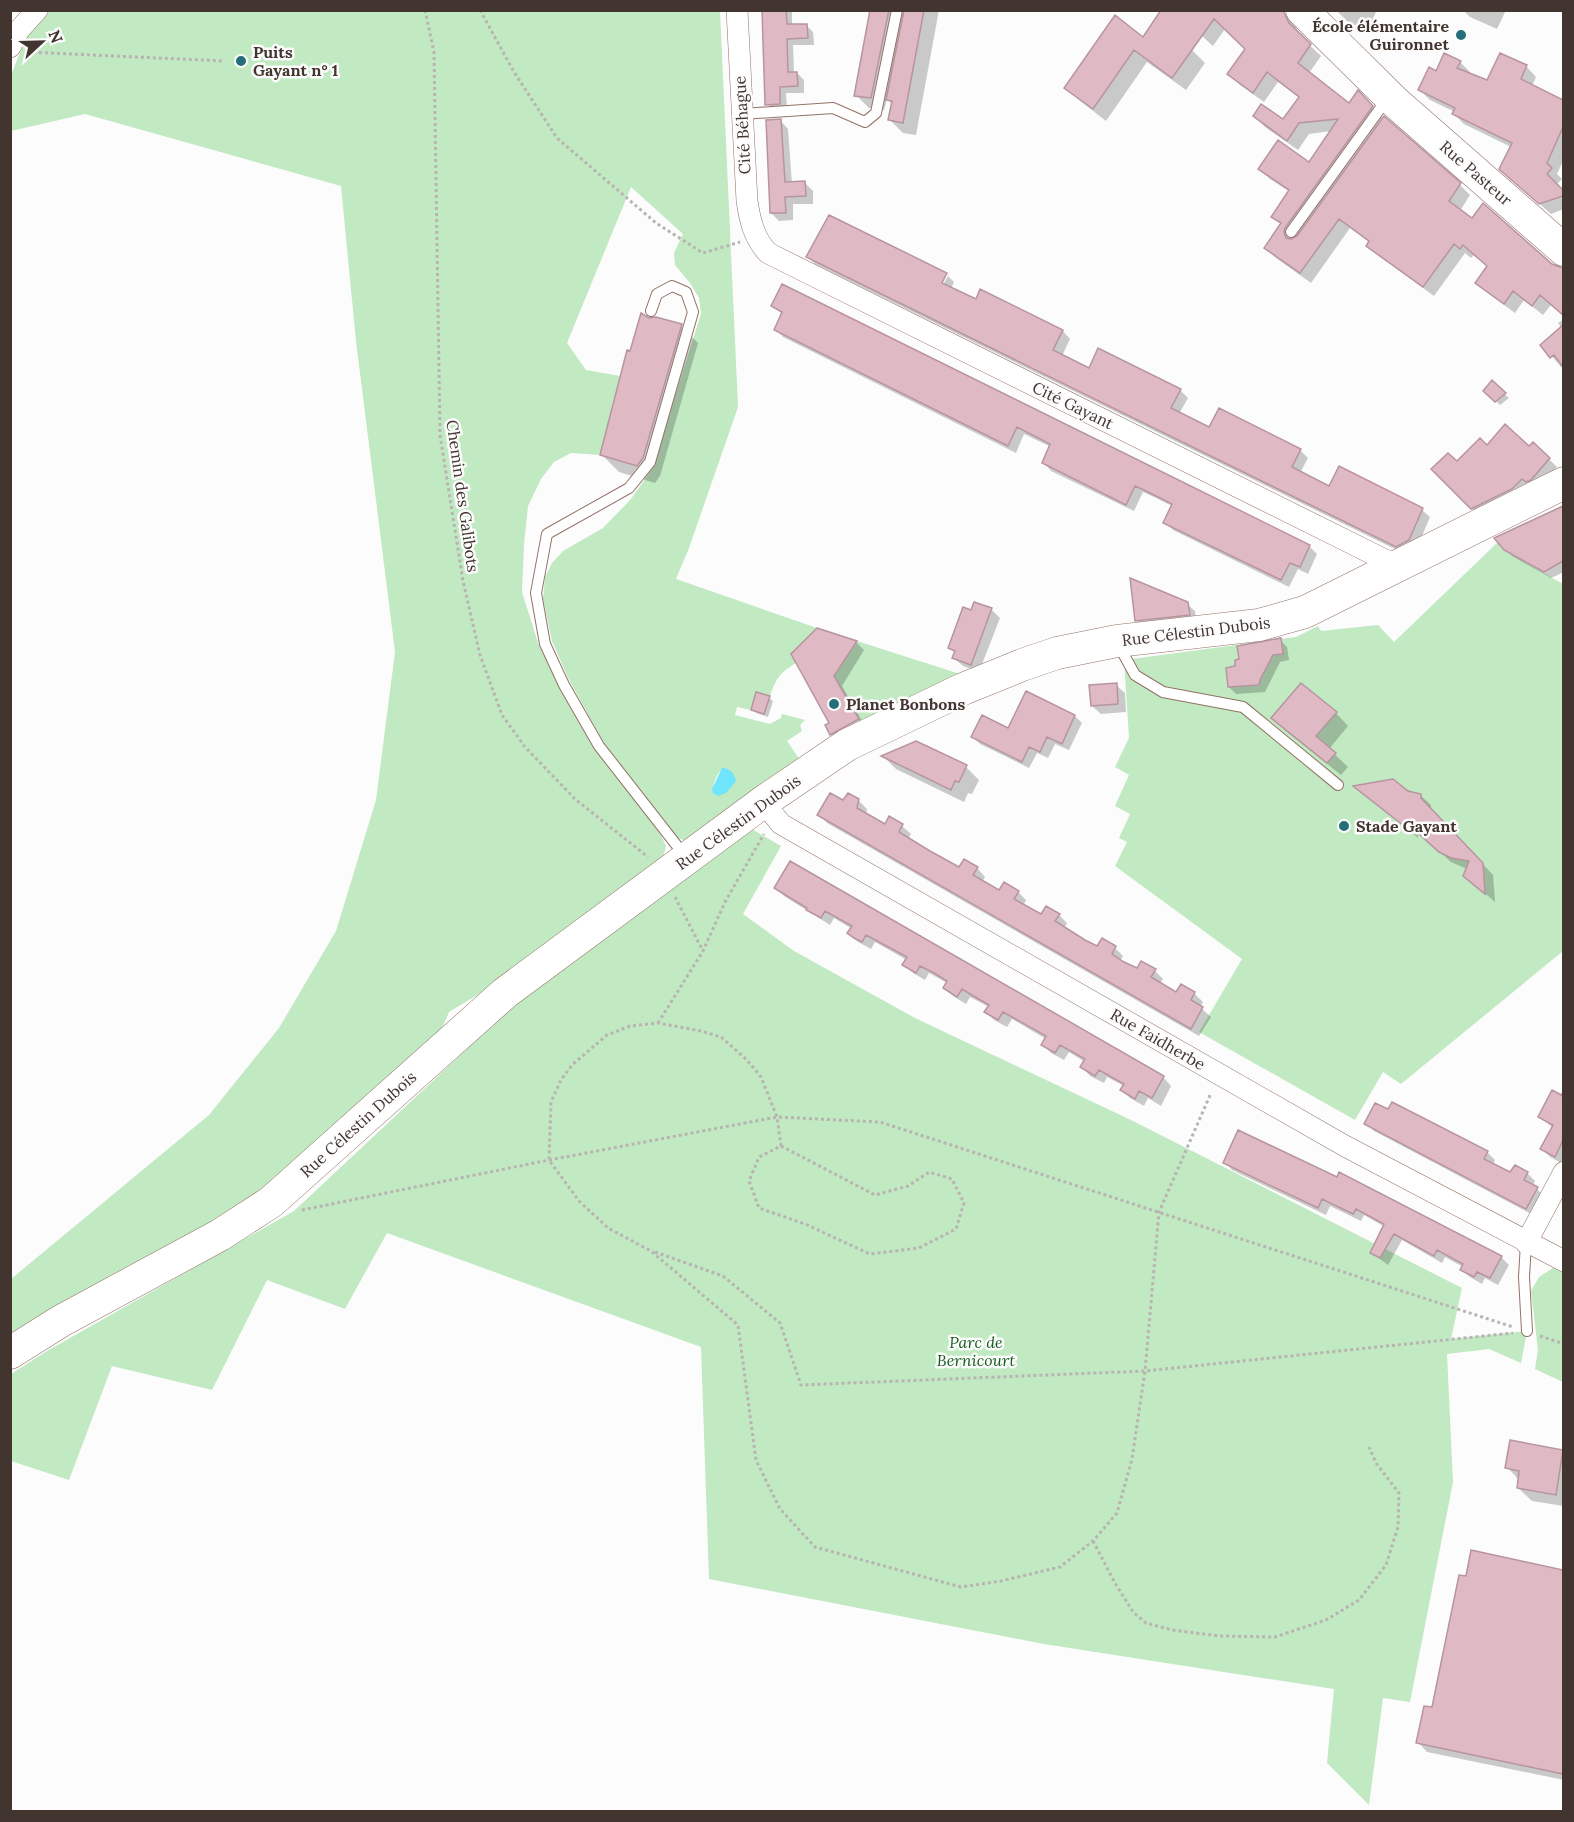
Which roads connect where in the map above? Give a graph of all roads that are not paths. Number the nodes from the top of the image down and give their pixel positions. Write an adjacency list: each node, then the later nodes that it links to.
1 (37, 10): 5 (street)
2 (737, 10): 7 (street, Cité Béhague)
3 (897, 10): 7 (lane)
4 (1302, 10): 6 (street, Rue Pasteur)
5 (16, 50)
6 (1389, 96): 8 (lane); 10 (street, Rue Pasteur)
7 (742, 114): 9 (street, Cité Béhague)
8 (1291, 232)
9 (756, 237): 13 (street, Cité Gayant)
10 (1563, 250)
11 (651, 311): 17 (lane)
12 (1563, 483): 13 (street, Rue Célestin Dubois)
13 (1396, 566): 14 (street, Rue Célestin Dubois)
14 (1117, 641): 15 (lane); 16 (street, Rue Célestin Dubois)
15 (1338, 785)
16 (772, 813): 17 (street, Rue Célestin Dubois); 19 (street, Rue Faidherbe)
17 (676, 868): 22 (street, Rue Célestin Dubois)
18 (1563, 1172): 19 (street)
19 (1526, 1243): 20 (street, Rue Faidherbe); 21 (lane)
20 (1563, 1262)
21 (1527, 1331)
22 (10, 1353)

